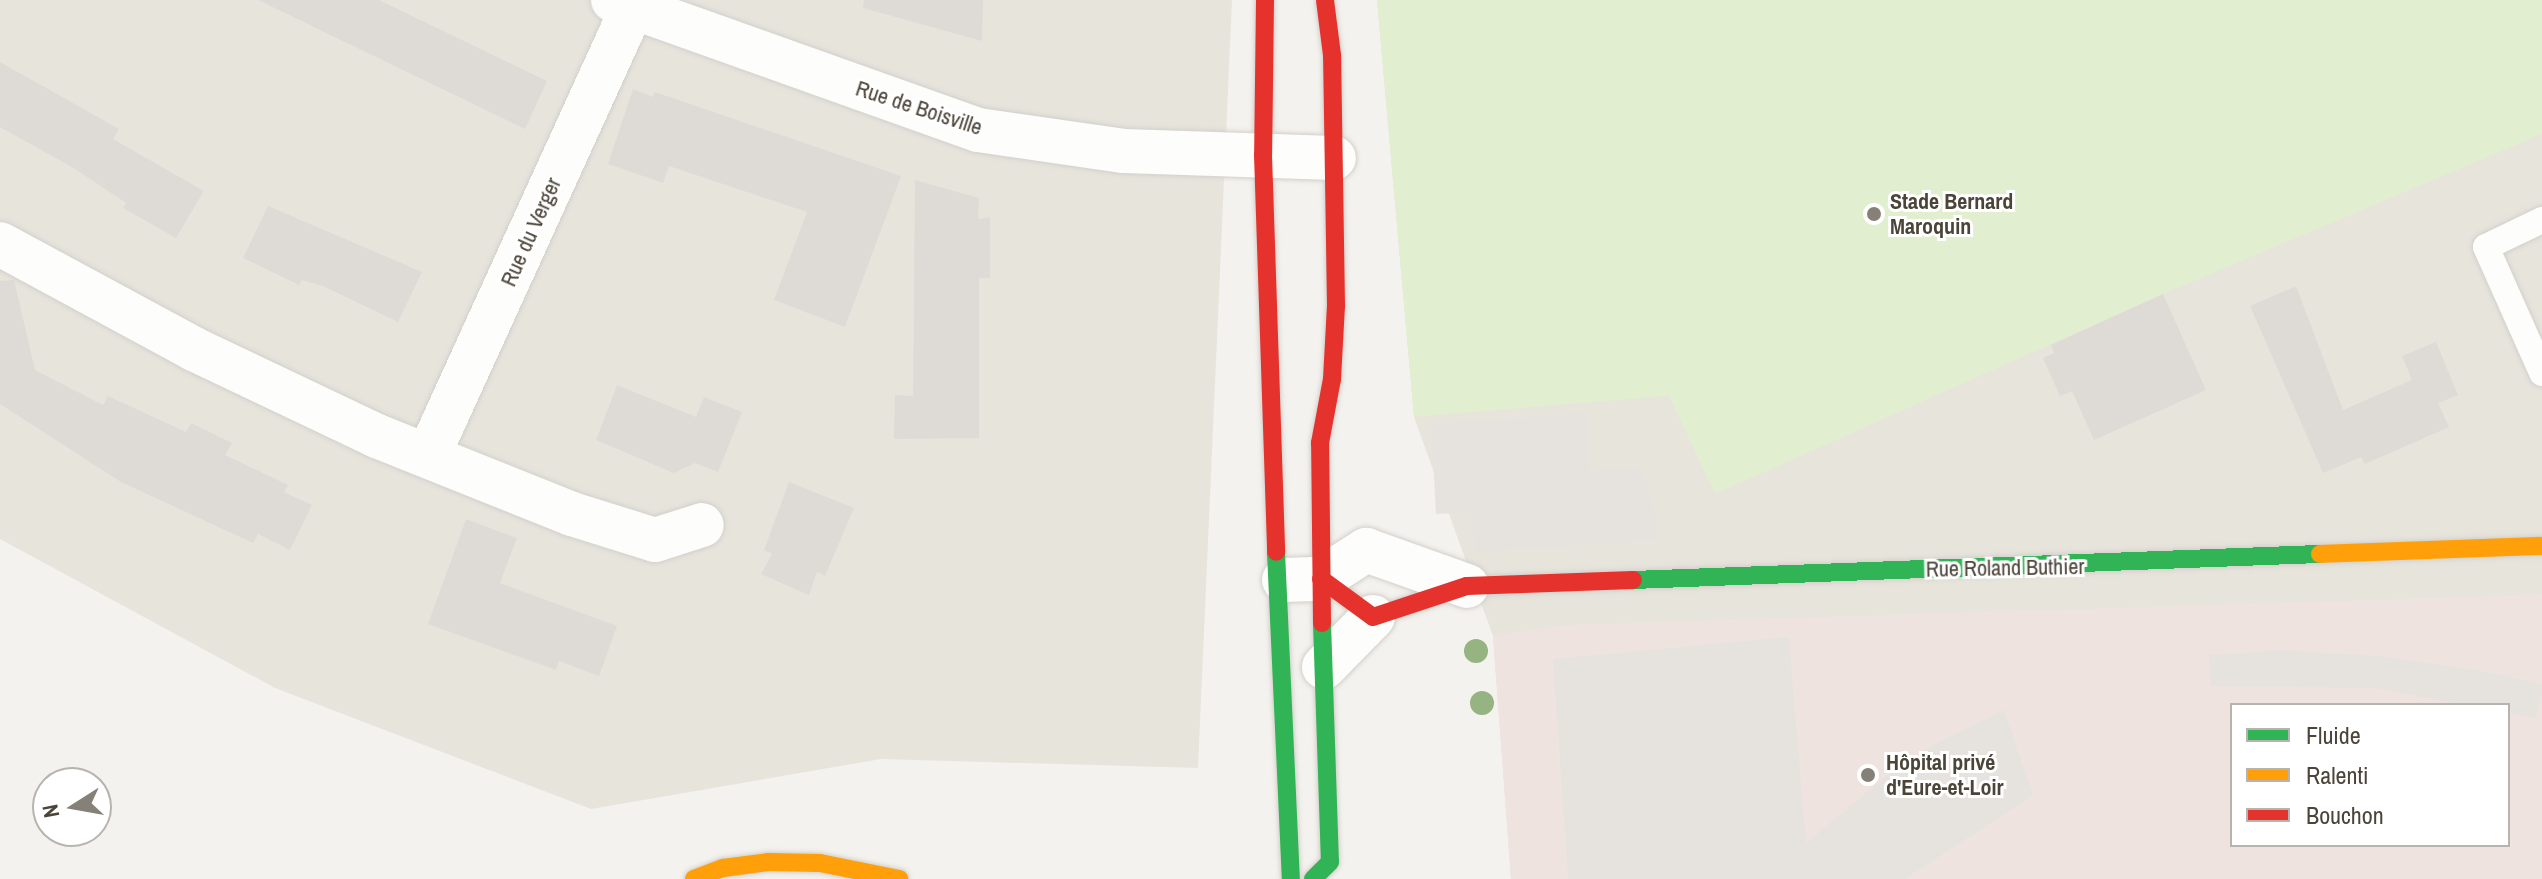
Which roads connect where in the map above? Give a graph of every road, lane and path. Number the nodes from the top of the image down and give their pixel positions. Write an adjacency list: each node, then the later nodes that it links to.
1 (1265, 0): 4 (main road)
2 (1325, 0): 5 (main road)
3 (627, 3): 4 (street, Rue de Boisville); 9 (street, Rue du Verger)
4 (1263, 155): 5 (street, Rue de Boisville); 14 (main road)
5 (1334, 158): 10 (main road)
6 (2542, 220): 8 (lane)
7 (0, 244): 9 (street)
8 (2542, 373)
9 (429, 454): 11 (street)
10 (1318, 514): 13 (street, Rue Roland Buthier); 14 (main road)
11 (702, 525)
12 (2542, 546): 15 (main road, Rue Roland Buthier)
13 (1366, 550): 14 (street); 15 (street, Rue Roland Buthier)
14 (1300, 580): 16 (main road); 17 (main road); 21 (main road)
15 (1467, 586): 16 (main road, Rue Roland Buthier)
16 (1373, 617): 17 (street)
17 (1324, 667): 18 (main road)
18 (1331, 871): 22 (main road)
19 (694, 879): 20 (main road)
20 (899, 879)
21 (1291, 879)
22 (1313, 879)

